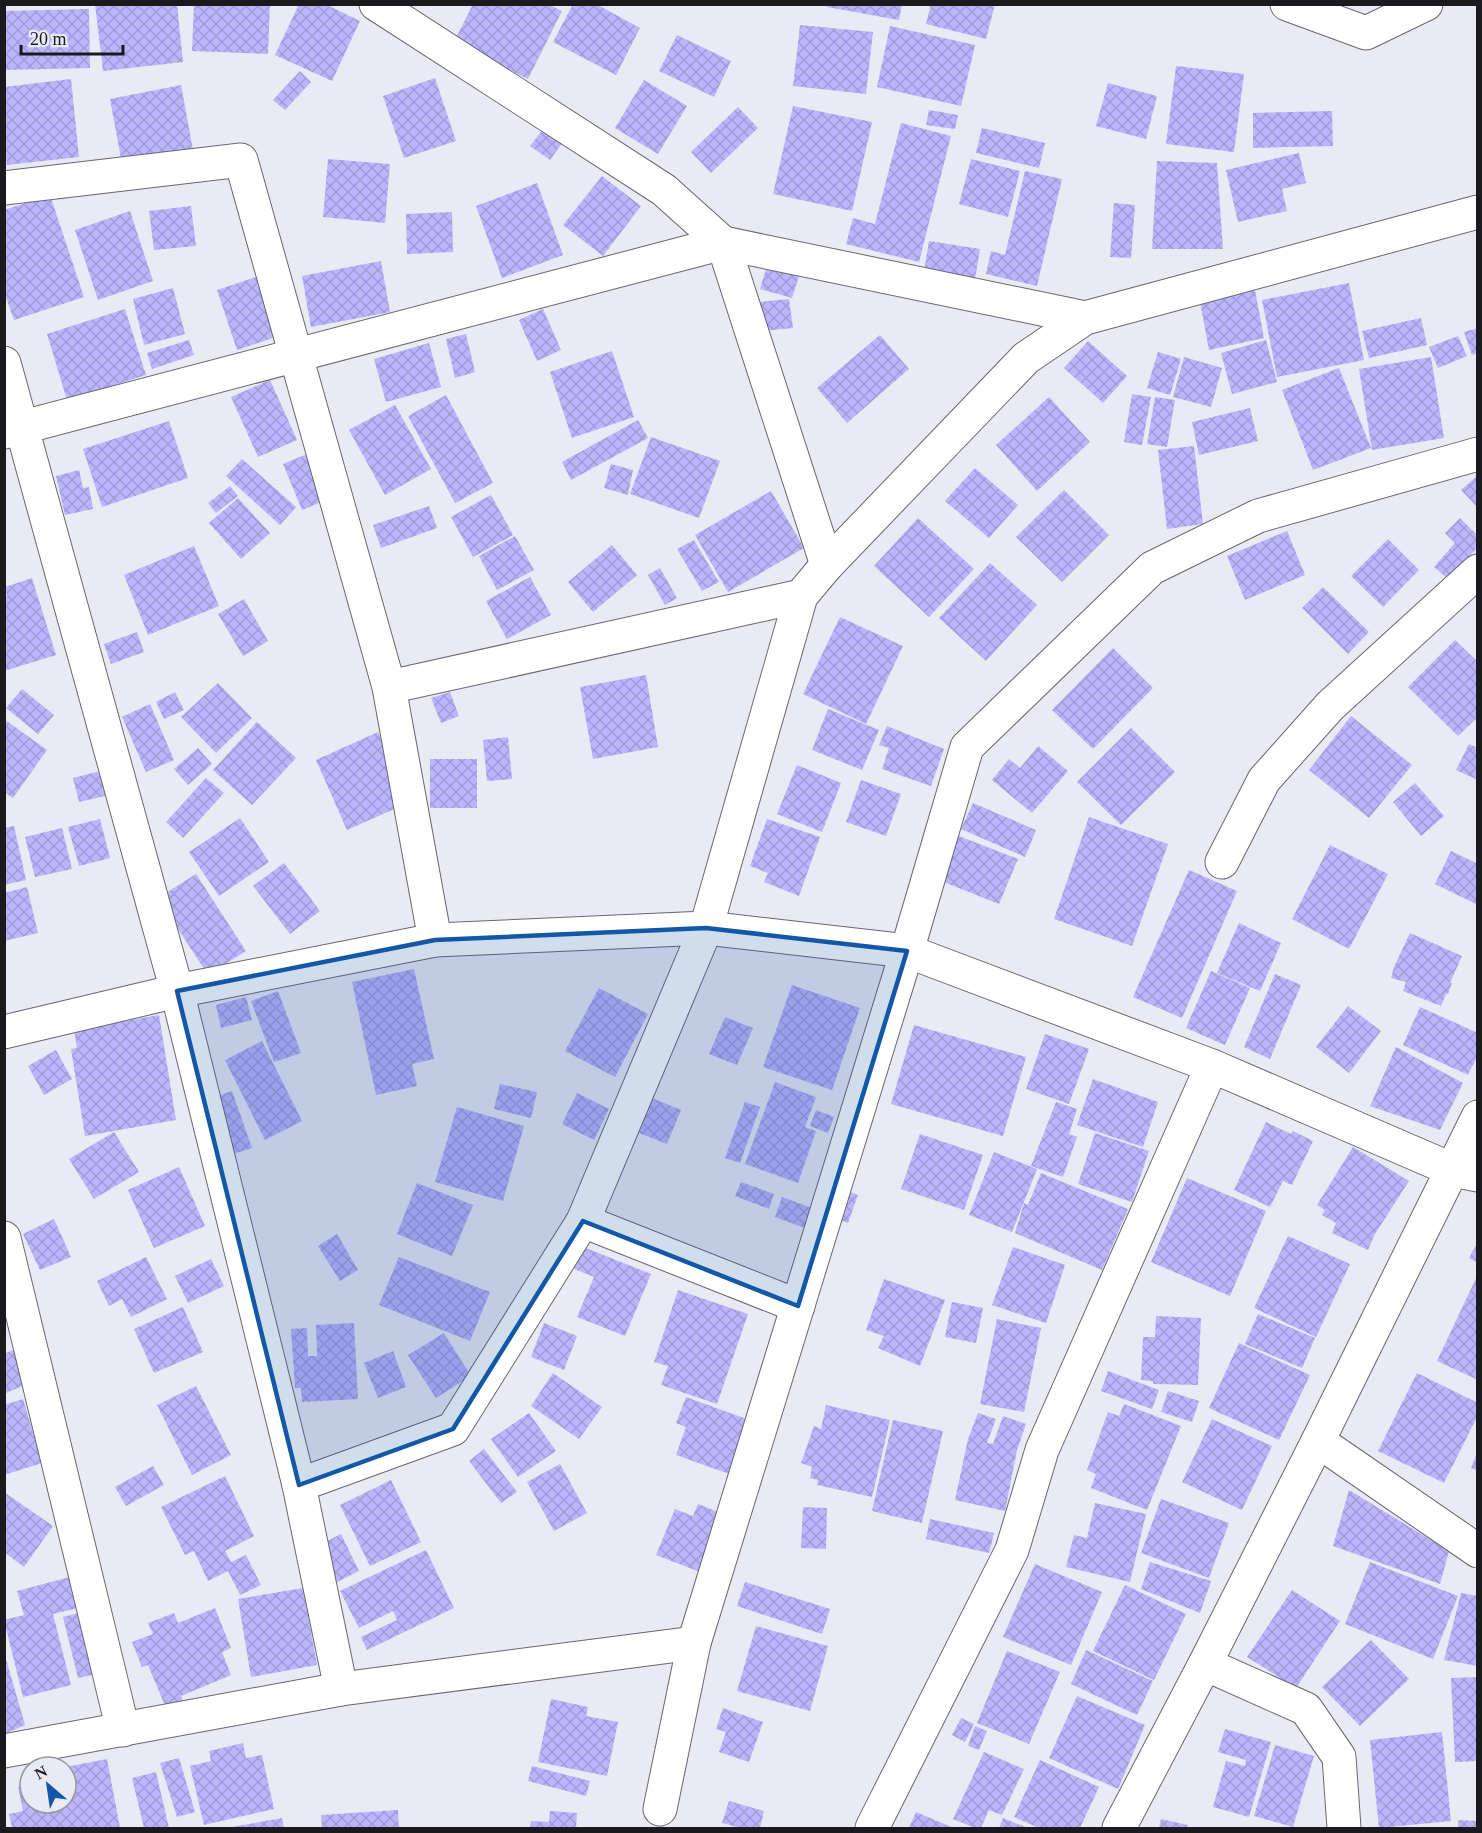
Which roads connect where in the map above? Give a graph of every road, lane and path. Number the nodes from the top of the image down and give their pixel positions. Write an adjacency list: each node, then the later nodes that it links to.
1 (376, 4): 6 (street)
2 (1287, 4): 3 (street)
3 (1426, 4)
4 (4, 188): 8 (street)
5 (1478, 212): 7 (street)
6 (723, 243): 7 (street); 8 (street); 12 (street)
7 (1085, 318): 12 (street)
8 (296, 356): 10 (street); 15 (street)
9 (4, 363): 10 (street)
10 (13, 430): 20 (street)
11 (1478, 454): 19 (street)
12 (827, 565): 14 (street)
13 (1478, 571): 16 (street)
14 (801, 596): 15 (street); 17 (street)
15 (389, 687): 18 (street)
16 (1222, 862)
17 (706, 928): 18 (street); 19 (street); 25 (street)
18 (435, 940): 20 (street)
19 (907, 951): 22 (street); 27 (street)
20 (177, 991): 21 (street); 29 (street)
21 (4, 1032)
22 (1212, 1066): 24 (street); 37 (street)
23 (1478, 1117): 24 (street)
24 (1465, 1173): 28 (street)
25 (583, 1221): 27 (street); 29 (street)
26 (4, 1239): 34 (street)
27 (798, 1306): 31 (street)
28 (1318, 1441): 30 (street); 32 (street)
29 (299, 1485): 33 (street)
30 (1478, 1551)
31 (694, 1643): 33 (street); 36 (street)
32 (1205, 1664): 38 (street); 39 (street)
33 (341, 1689): 34 (street)
34 (123, 1730): 35 (street)
35 (4, 1751)
36 (660, 1809)
37 (872, 1828)
38 (1119, 1828)
39 (1344, 1828)

